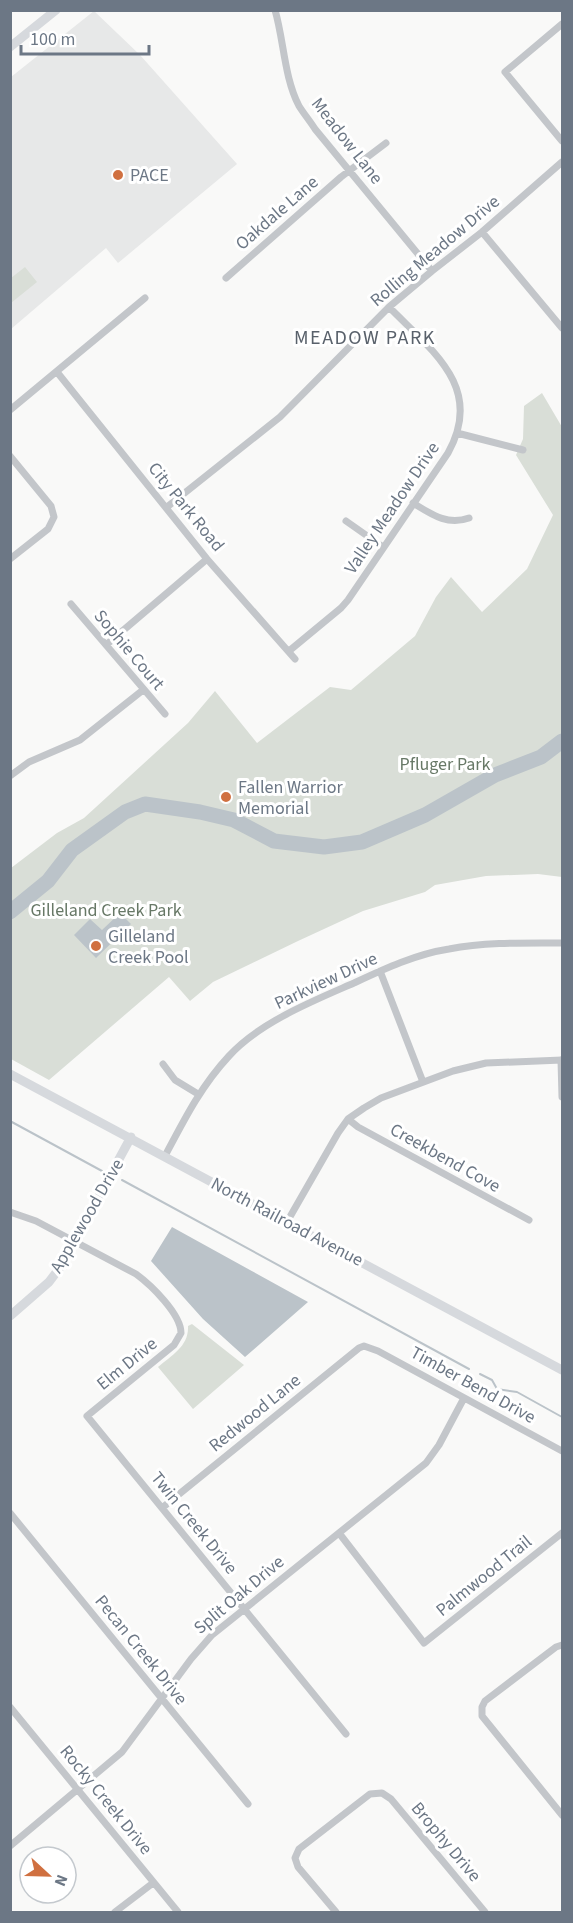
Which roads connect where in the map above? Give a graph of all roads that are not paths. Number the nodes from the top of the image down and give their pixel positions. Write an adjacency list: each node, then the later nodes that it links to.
1 (56, 10): 4 (street)
2 (275, 10): 8 (street, Meadow Lane)
3 (562, 24): 5 (street)
4 (10, 48)
5 (562, 141)
6 (386, 143): 8 (street, Oakdale Lane)
7 (562, 162): 9 (street, Rolling Meadow Drive)
8 (349, 171): 10 (street, Meadow Lane); 11 (street, Oakdale Lane)
9 (482, 232): 10 (street, Rolling Meadow Drive); 14 (street)
10 (432, 271): 13 (street, Rolling Meadow Drive)
11 (226, 278)
12 (145, 298): 15 (street)
13 (389, 307): 17 (street, Valley Meadow Drive); 21 (street, Rolling Meadow Drive)
14 (562, 328)
15 (57, 372): 16 (street); 21 (street, City Park Road)
16 (10, 410)
17 (457, 433): 18 (street); 20 (street, Valley Meadow Drive)
18 (523, 450)
19 (10, 456): 26 (street)
20 (413, 503): 22 (street); 24 (street, Valley Meadow Drive)
21 (167, 507): 25 (street, City Park Road)
22 (469, 518)
23 (346, 521): 24 (street)
24 (383, 547): 29 (street, Valley Meadow Drive)
25 (207, 558): 28 (street); 29 (street, City Park Road)
26 (10, 559)
27 (71, 604): 28 (street, Sophie Court)
28 (106, 645): 31 (street, Sophie Court)
29 (289, 651): 30 (street, City Park Road)
30 (295, 659)
31 (143, 690): 32 (street, Sophie Court); 33 (street)
32 (165, 714)
33 (10, 776)
34 (562, 943): 35 (street, Parkview Drive)
35 (380, 971): 39 (street); 40 (street, Parkview Drive)
36 (562, 1060): 39 (street); 41 (street)
37 (163, 1064): 40 (street)
38 (10, 1074): 43 (street, North Railroad Avenue)
39 (423, 1082): 42 (street)
40 (198, 1094): 44 (street, Parkview Drive)
41 (562, 1097)
42 (348, 1119): 46 (street, Creekbend Cove); 47 (street)
43 (131, 1137): 44 (street, North Railroad Avenue); 48 (street, Applewood Drive)
44 (165, 1156): 47 (street, North Railroad Avenue)
45 (10, 1212): 48 (street)
46 (529, 1220)
47 (287, 1222): 51 (street, North Railroad Avenue)
48 (75, 1241): 49 (street, Applewood Drive); 53 (street, Elm Drive)
49 (10, 1316)
50 (369, 1347): 52 (street, Timber Bend Drive); 55 (street, Redwood Lane)
51 (562, 1370)
52 (464, 1398): 54 (street, Timber Bend Drive); 57 (street, Split Oak Drive)
53 (87, 1416): 55 (street, Twin Creek Drive)
54 (562, 1451)
55 (162, 1508): 59 (street, Twin Creek Drive)
56 (10, 1513): 61 (street, Pecan Creek Drive)
57 (339, 1533): 58 (street, Palmwood Trail); 59 (street, Split Oak Drive)
58 (562, 1533)
59 (245, 1609): 61 (street, Split Oak Drive); 63 (street, Twin Creek Drive)
60 (562, 1645): 66 (street)
61 (161, 1699): 64 (street, Split Oak Drive); 65 (street, Pecan Creek Drive)
62 (10, 1707): 64 (street, Rocky Creek Drive)
63 (346, 1734)
64 (78, 1791): 67 (street, Split Oak Drive); 68 (street, Rocky Creek Drive)
65 (248, 1804)
66 (562, 1815)
67 (10, 1846)
68 (153, 1883): 69 (street); 70 (street, Rocky Creek Drive)
69 (115, 1912)
70 (178, 1912)
71 (336, 1912): 72 (street, Brophy Drive)
72 (485, 1912)

